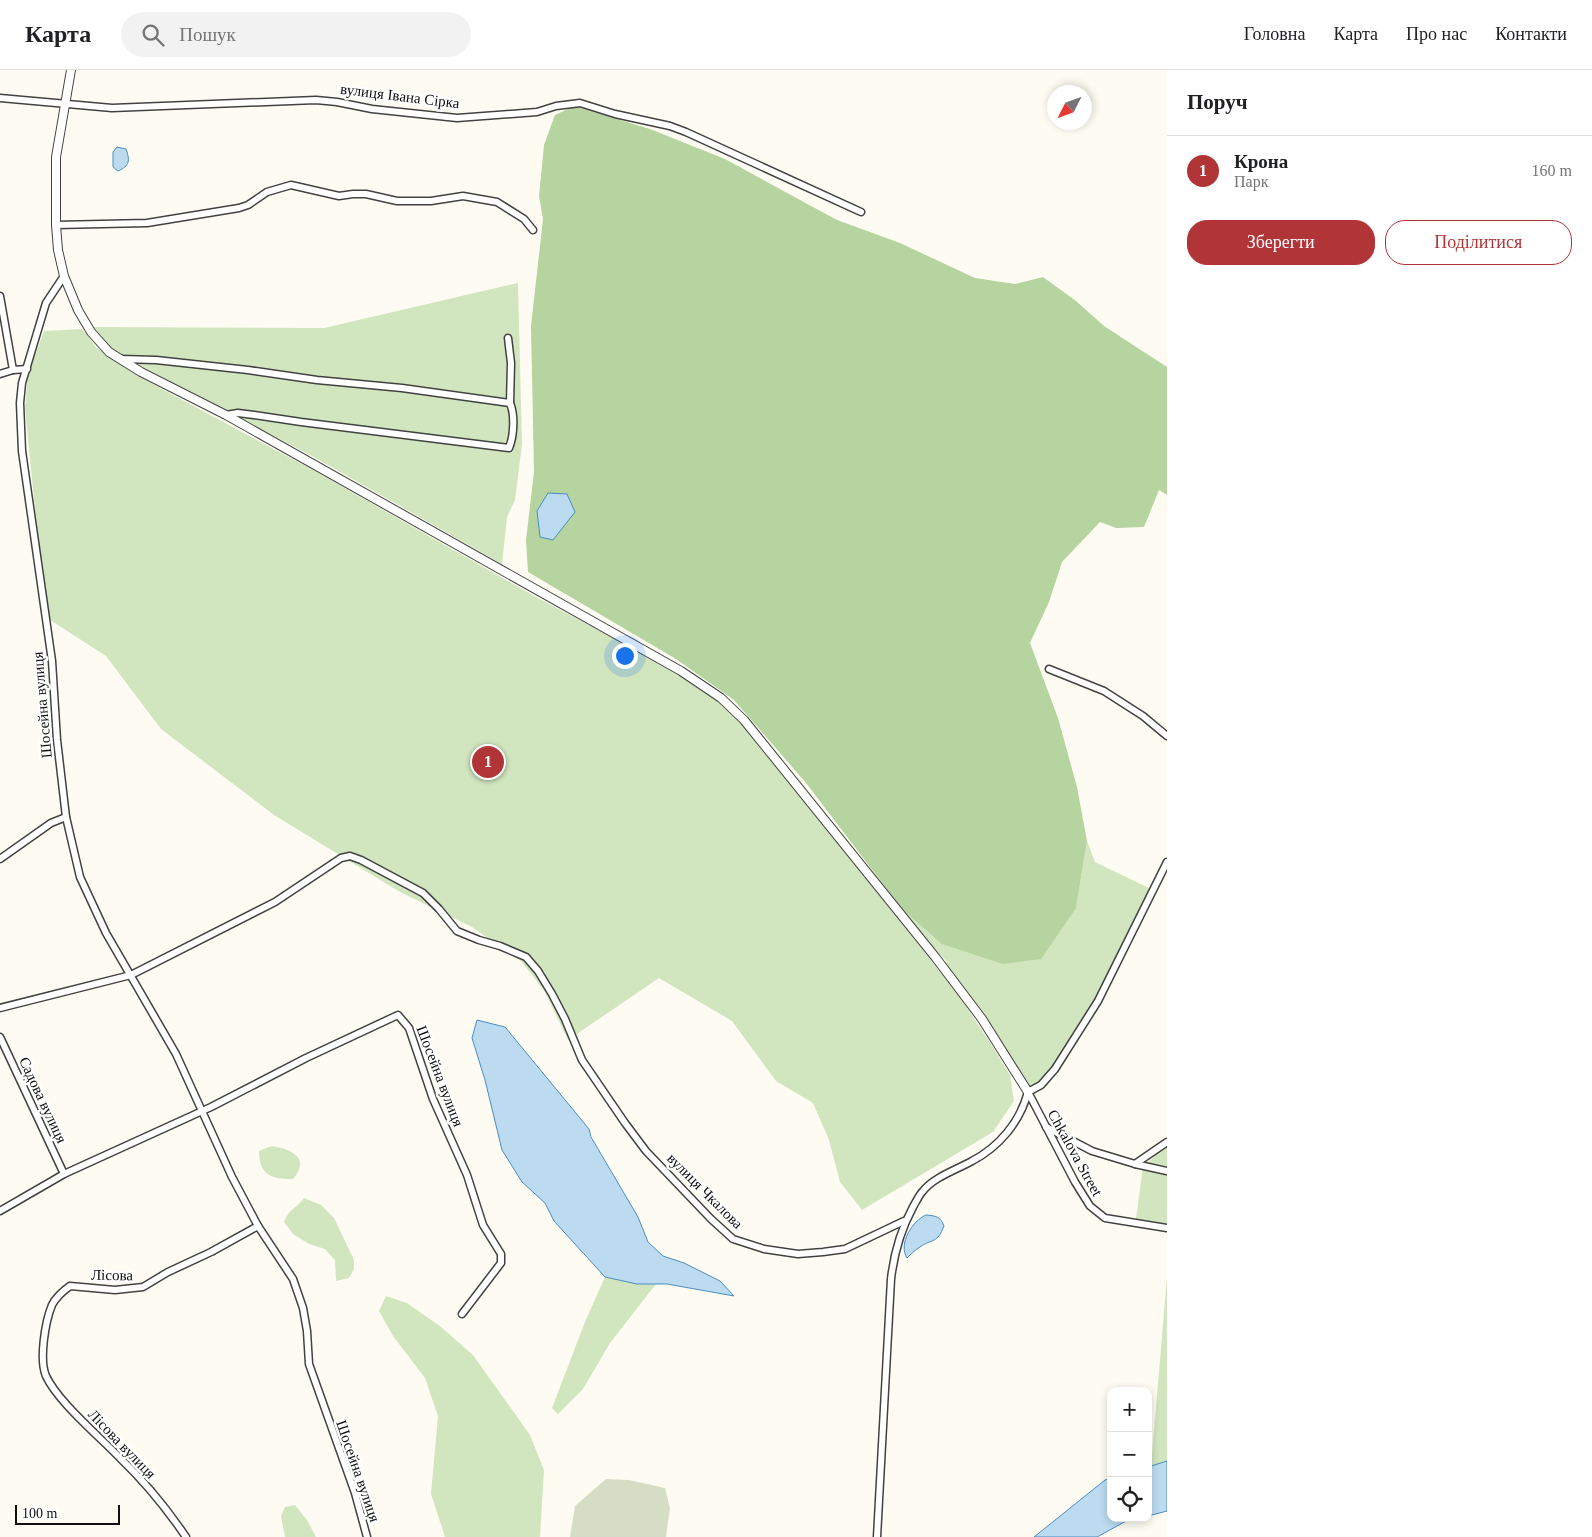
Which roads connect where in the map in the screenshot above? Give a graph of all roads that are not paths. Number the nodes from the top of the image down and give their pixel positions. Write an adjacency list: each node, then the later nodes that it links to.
1 (71, 70): 3 (street)
2 (0, 98): 3 (street, вулиця Івана Сірка)
3 (64, 104): 4 (street, вулиця Івана Сірка); 5 (street)
4 (861, 212)
5 (56, 226): 6 (street); 7 (street)
6 (533, 230)
7 (64, 276): 10 (street); 11 (street, Шосейна вулиця)
8 (0, 296): 12 (street)
9 (508, 338): 14 (street)
10 (120, 359): 14 (street); 15 (street)
11 (27, 369): 12 (street); 18 (street, Шосейна вулиця)
12 (12, 370): 13 (street)
13 (0, 374)
14 (510, 403): 15 (street)
15 (226, 416): 24 (street)
16 (1049, 669): 17 (street)
17 (1167, 736)
18 (66, 817): 19 (street); 21 (street, Шосейна вулиця)
19 (0, 859)
20 (1167, 862): 24 (street)
21 (131, 975): 22 (street); 25 (street, Шосейна вулиця); 32 (street, вулиця Чкалова)
22 (0, 1008)
23 (0, 1037): 30 (street, Садова вулиця)
24 (1028, 1092): 26 (street, Chkalova Street); 32 (street)
25 (201, 1110): 30 (street, Шосейна вулиця); 33 (street, Шосейна вулиця); 35 (street, Шосейна вулиця)
26 (1046, 1127): 28 (street); 34 (street, Chkalova Street)
27 (1167, 1142): 28 (street)
28 (1135, 1164): 29 (street)
29 (1167, 1172)
30 (64, 1174): 31 (street, Шосейна вулиця)
31 (0, 1211)
32 (904, 1221): 39 (street)
33 (258, 1226): 36 (street, Лісова); 38 (street, Шосейна вулиця)
34 (1167, 1228)
35 (462, 1314)
36 (43, 1367): 37 (street, Лісова вулиця)
37 (186, 1537)
38 (368, 1537)
39 (877, 1537)

